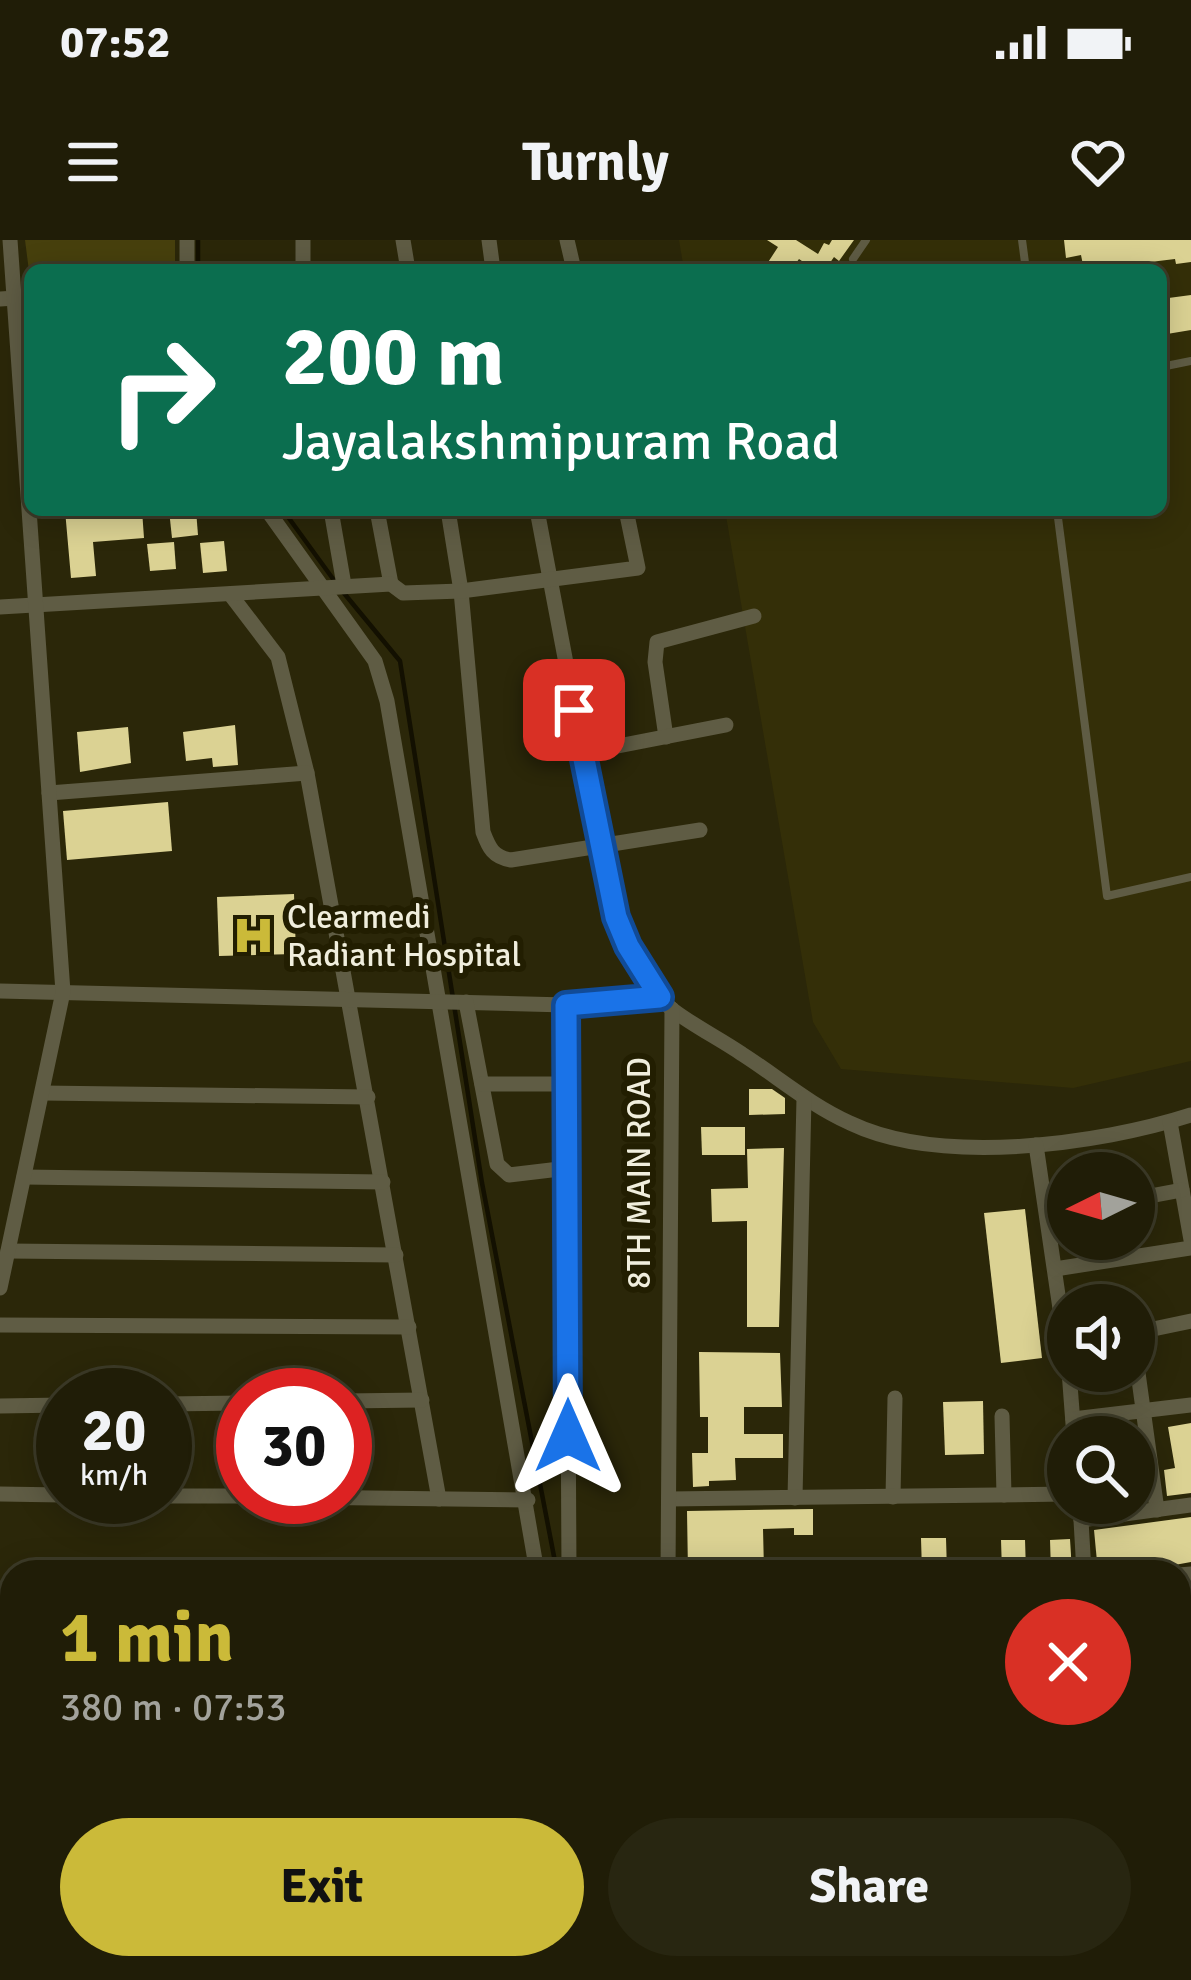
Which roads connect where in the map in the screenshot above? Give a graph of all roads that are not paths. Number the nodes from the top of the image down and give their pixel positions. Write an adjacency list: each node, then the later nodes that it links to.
1 (10, 240): 4 (street)
2 (866, 240): 3 (lane)
3 (853, 259)
4 (15, 298): 5 (street)
5 (24, 381)
6 (31, 516): 20 (street)
7 (271, 516): 16 (street)
8 (332, 516): 17 (street)
9 (378, 516): 15 (street)
10 (449, 516): 18 (street)
11 (538, 516): 14 (street)
12 (627, 516): 14 (street)
13 (1058, 516): 30 (lane)
14 (550, 580): 18 (street); 25 (street)
15 (391, 584): 17 (street); 18 (street)
16 (318, 586): 17 (street); 19 (street); 34 (street)
17 (344, 586)
18 (461, 591): 29 (street)
19 (230, 594): 20 (street); 26 (street)
20 (36, 606): 21 (street); 27 (street)
21 (0, 607)
22 (754, 616): 24 (street)
23 (726, 725): 24 (street)
24 (666, 737): 25 (street)
25 (582, 753): 29 (street)
26 (307, 773): 27 (street); 33 (street)
27 (49, 793): 32 (street)
28 (700, 830): 29 (street)
29 (600, 845): 36 (street)
30 (1191, 878)
31 (0, 991): 32 (street)
32 (63, 992): 33 (street); 40 (street)
33 (350, 1000): 34 (street); 41 (street)
34 (440, 1002): 35 (street); 81 (street)
35 (466, 1002): 37 (street); 38 (street)
36 (666, 1003): 37 (street); 42 (street); 80 (street, 8TH MAIN ROAD)
37 (566, 1005): 39 (street)
38 (482, 1084): 39 (street); 46 (street)
39 (567, 1084): 46 (street)
40 (42, 1093): 41 (street); 47 (street)
41 (368, 1097): 48 (street)
42 (804, 1098): 45 (street); 79 (street)
43 (1191, 1115): 44 (street)
44 (1170, 1122): 45 (street); 49 (street)
45 (1036, 1145): 51 (street)
46 (568, 1168): 86 (street)
47 (24, 1177): 48 (street); 53 (street)
48 (383, 1182): 54 (street)
49 (1182, 1190): 50 (street); 52 (street)
50 (1155, 1194)
51 (1046, 1215): 55 (street)
52 (1191, 1244): 55 (street)
53 (8, 1251): 54 (street); 57 (street)
54 (396, 1256): 60 (street)
55 (1055, 1269): 56 (street)
56 (1057, 1284)
57 (0, 1288)
58 (1191, 1321): 61 (street)
59 (0, 1325): 60 (street)
60 (409, 1327): 64 (street)
61 (1155, 1329)
62 (1141, 1392): 69 (street)
63 (896, 1398): 76 (street)
64 (422, 1400): 65 (street); 78 (street)
65 (372, 1401)
66 (36, 1405): 68 (street)
67 (1191, 1405): 69 (street)
68 (0, 1406)
69 (1144, 1413): 71 (street); 83 (street)
70 (1002, 1416): 75 (street)
71 (1108, 1416)
72 (0, 1494): 74 (street)
73 (1047, 1494): 75 (street)
74 (36, 1495)
75 (1004, 1495): 76 (street)
76 (892, 1497): 79 (street)
77 (372, 1498): 78 (street)
78 (439, 1498): 81 (street)
79 (795, 1498): 80 (street)
80 (669, 1499): 87 (street, 8TH MAIN ROAD)
81 (528, 1500): 85 (street)
82 (1191, 1505): 83 (street)
83 (1157, 1510)
84 (1081, 1524): 88 (street)
85 (536, 1560)
86 (569, 1560)
87 (668, 1560)
88 (1083, 1560)

